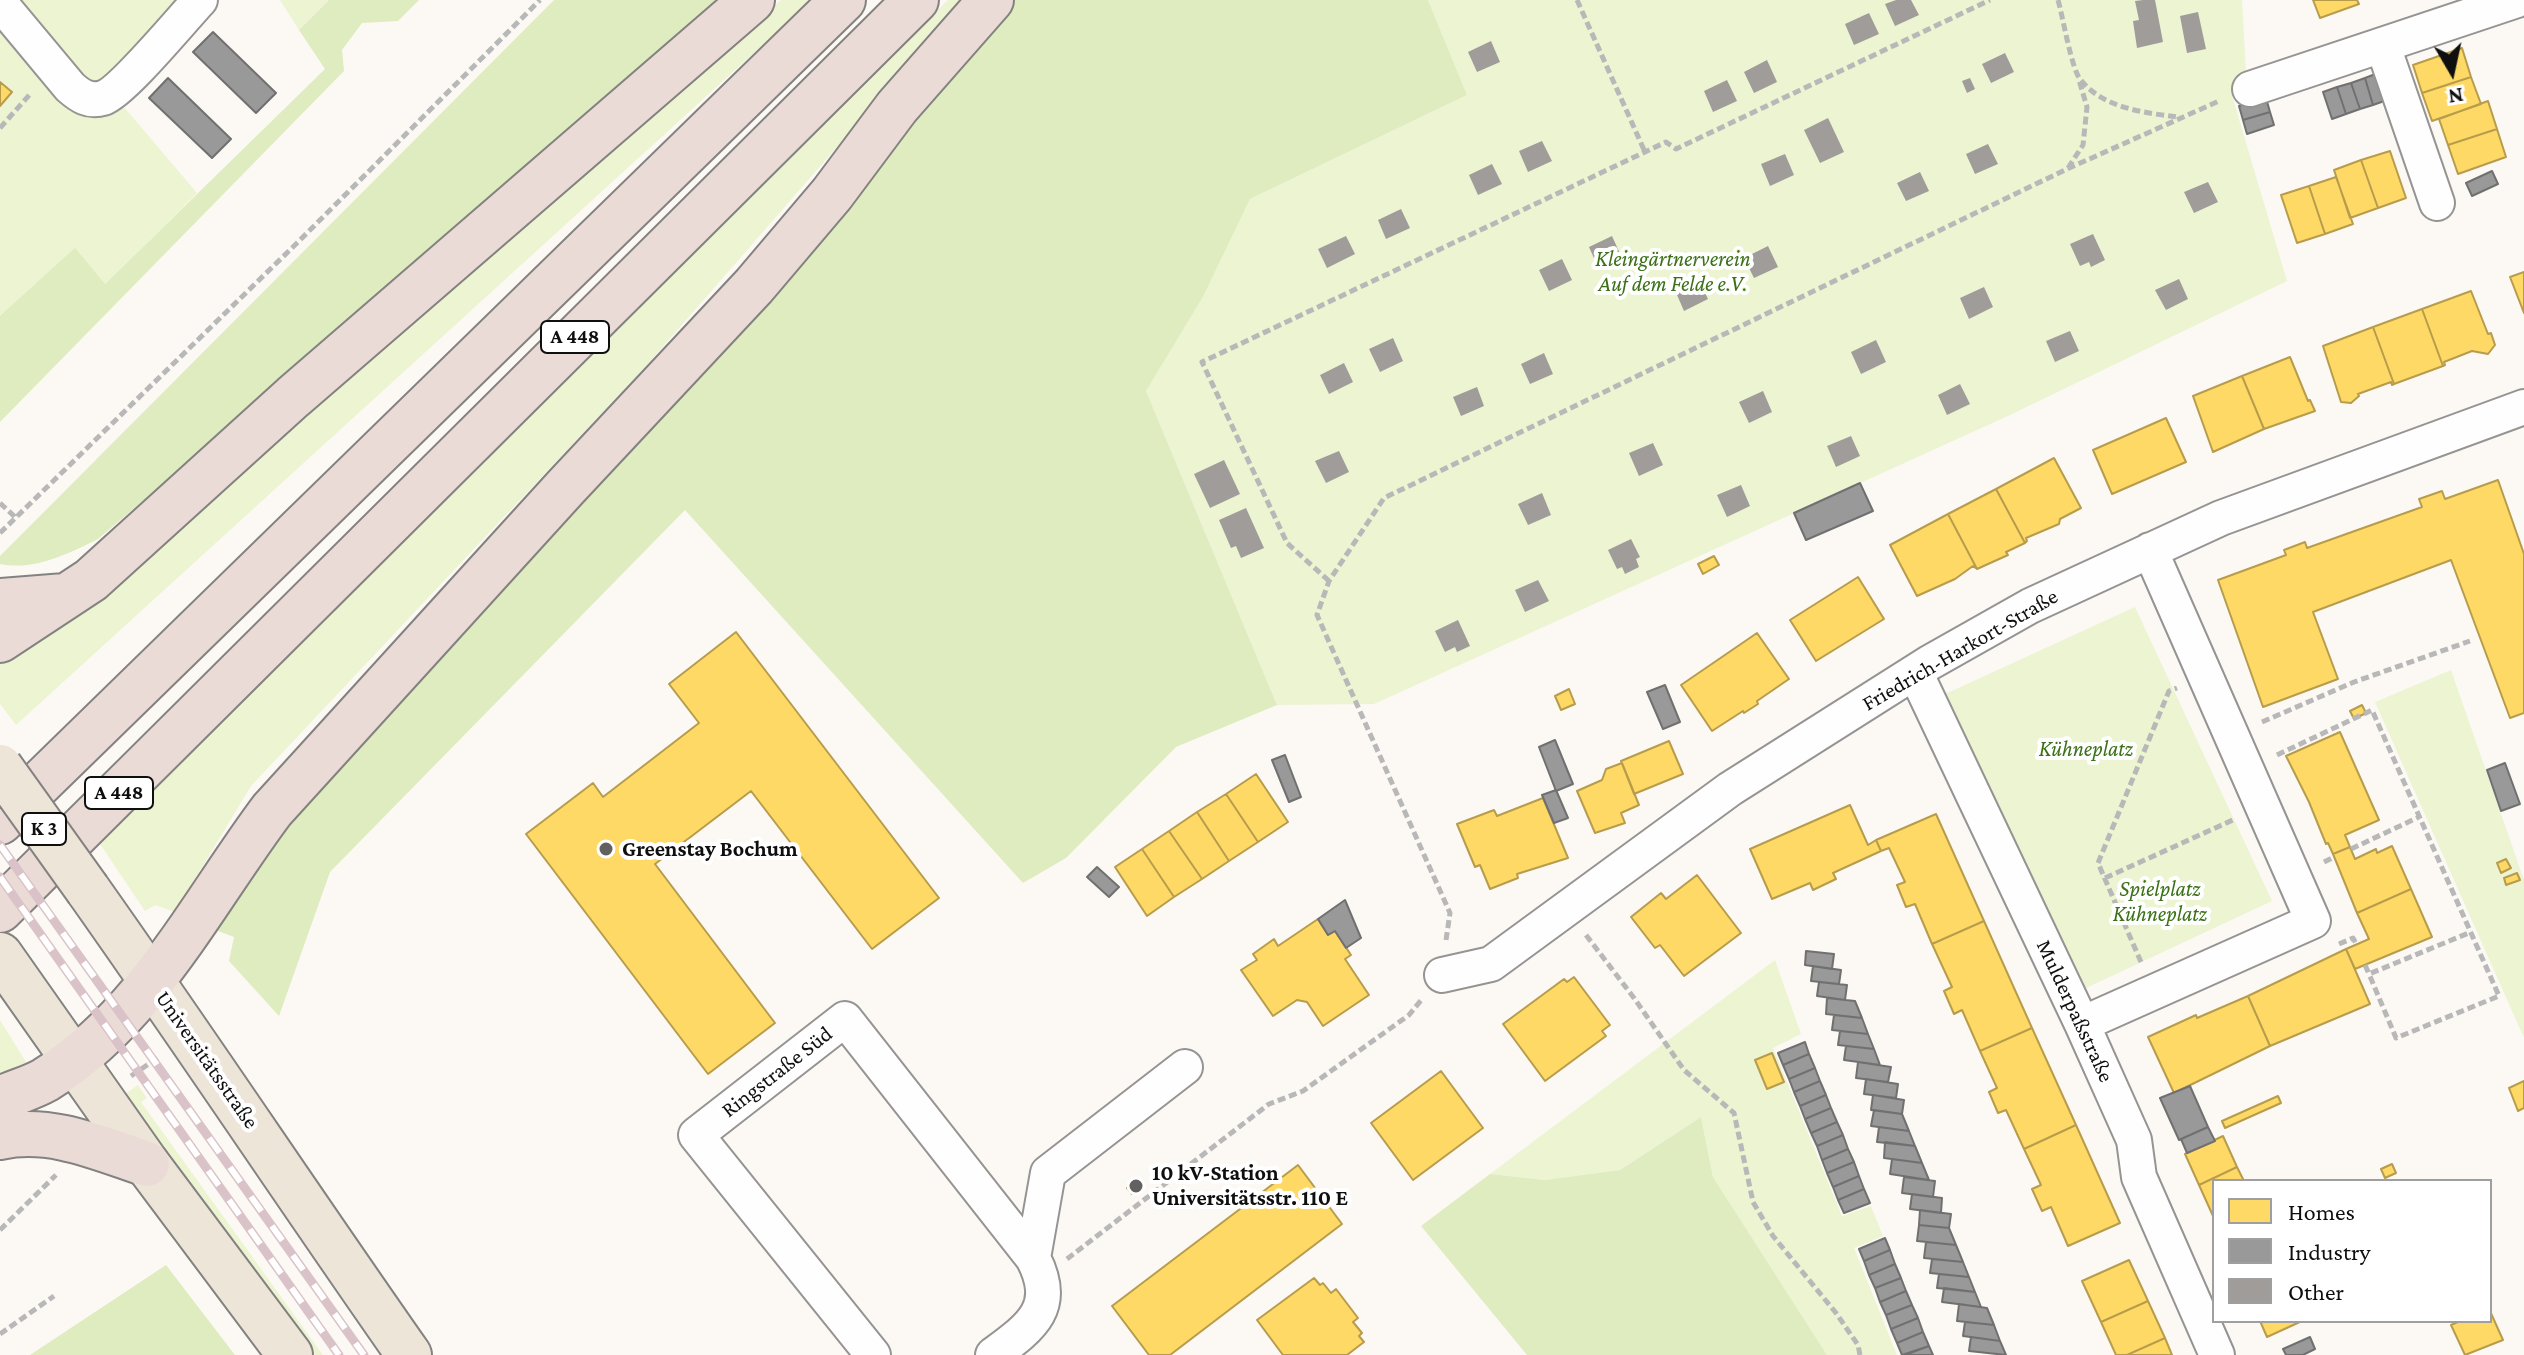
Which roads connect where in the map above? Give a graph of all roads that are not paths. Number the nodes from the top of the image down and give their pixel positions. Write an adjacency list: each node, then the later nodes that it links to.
1 (200, 0): 7 (street)
2 (752, 0): 13 (highway)
3 (843, 0): 18 (highway, A 448)
4 (916, 0): 19 (highway, A 448)
5 (991, 0): 22 (highway)
6 (2517, 0): 8 (street)
7 (0, 3)
8 (2383, 46): 9 (street); 10 (street)
9 (2250, 89)
10 (2437, 203)
11 (2524, 407): 12 (street, Friedrich-Harkort-Straße)
12 (2150, 550): 16 (street, Friedrich-Harkort-Straße); 23 (street)
13 (65, 596): 14 (highway); 15 (highway)
14 (0, 601)
15 (0, 640)
16 (1915, 672): 21 (street, Friedrich-Harkort-Straße); 23 (street, Mulderpaßstraße)
17 (0, 767): 22 (main road, Universitätsstraße / K 3, bridge)
18 (0, 822)
19 (0, 910)
20 (3, 959): 24 (main road)
21 (1442, 975)
22 (152, 980): 24 (highway); 31 (main road, Universitätsstraße / K 3)
23 (2082, 1024): 34 (street, Mulderpaßstraße)
24 (74, 1059): 26 (highway); 28 (main road)
25 (1185, 1067): 29 (street)
26 (0, 1099)
27 (0, 1137): 28 (highway)
28 (147, 1164): 30 (main road)
29 (1040, 1278): 32 (street, Ringstraße Süd); 33 (street)
30 (290, 1355)
31 (409, 1355)
32 (873, 1355)
33 (993, 1355)
34 (2217, 1355)

